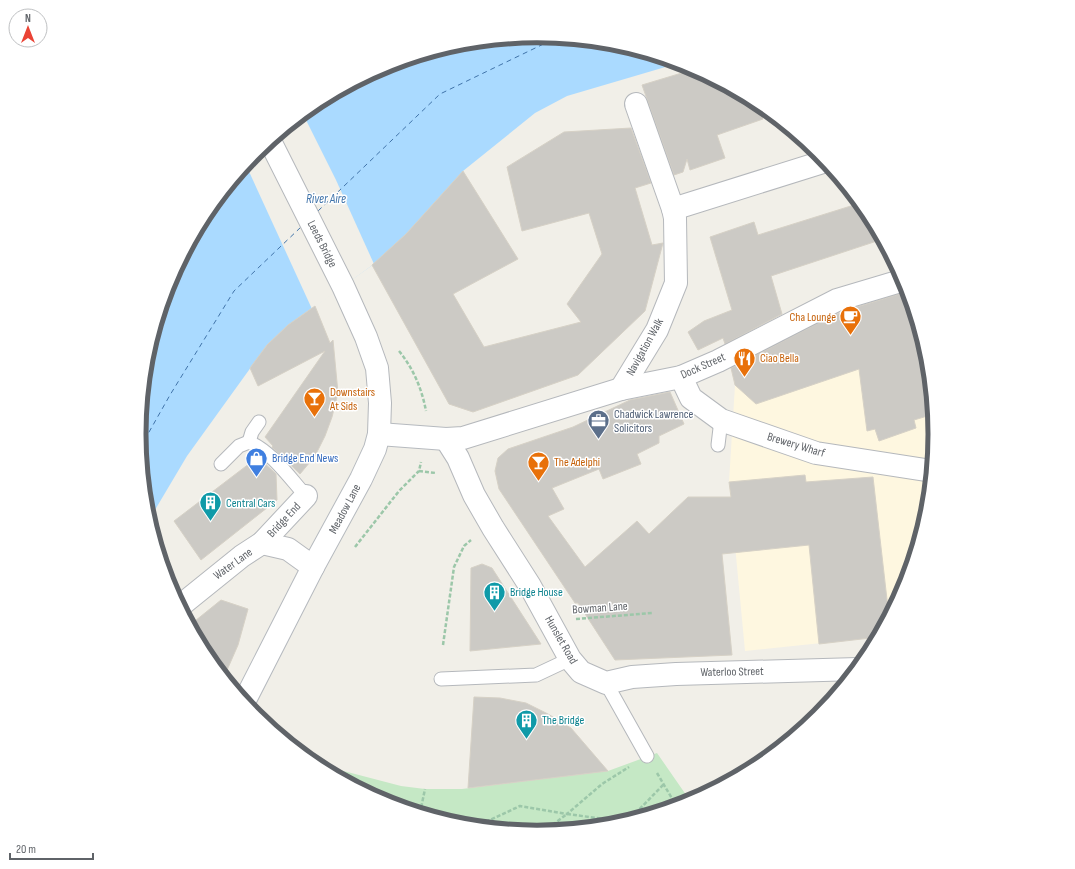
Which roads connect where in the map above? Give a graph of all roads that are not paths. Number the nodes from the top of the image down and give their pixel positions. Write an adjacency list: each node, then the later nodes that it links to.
1 (636, 104): 4 (street, Navigation Walk)
2 (273, 146): 6 (street, Leeds Bridge)
3 (819, 163): 4 (street)
4 (673, 209): 8 (street, Navigation Walk)
5 (898, 282): 7 (street, Dock Street)
6 (350, 304): 11 (street, Meadow Lane)
7 (681, 377): 8 (street, Dock Street); 9 (street, Brewery Wharf)
8 (621, 389): 12 (street, Dock Street)
9 (721, 420): 14 (lane); 16 (street, Brewery Wharf)
10 (259, 422): 13 (lane)
11 (378, 434): 12 (street, Dock Street); 19 (street, Meadow Lane)
12 (446, 439): 21 (street, Hunslet Road)
13 (249, 442): 15 (lane); 17 (lane)
14 (718, 445)
15 (221, 464)
16 (927, 470)
17 (306, 496): 18 (street, Bridge End)
18 (262, 543): 19 (street, Water Lane); 20 (street, Water Lane)
19 (313, 567): 25 (street, Meadow Lane)
20 (184, 603)
21 (570, 659): 23 (lane); 24 (street, Hunslet Road)
22 (851, 669): 24 (street, Waterloo Street)
23 (441, 679)
24 (606, 684): 26 (lane)
25 (247, 697)
26 (647, 756)

